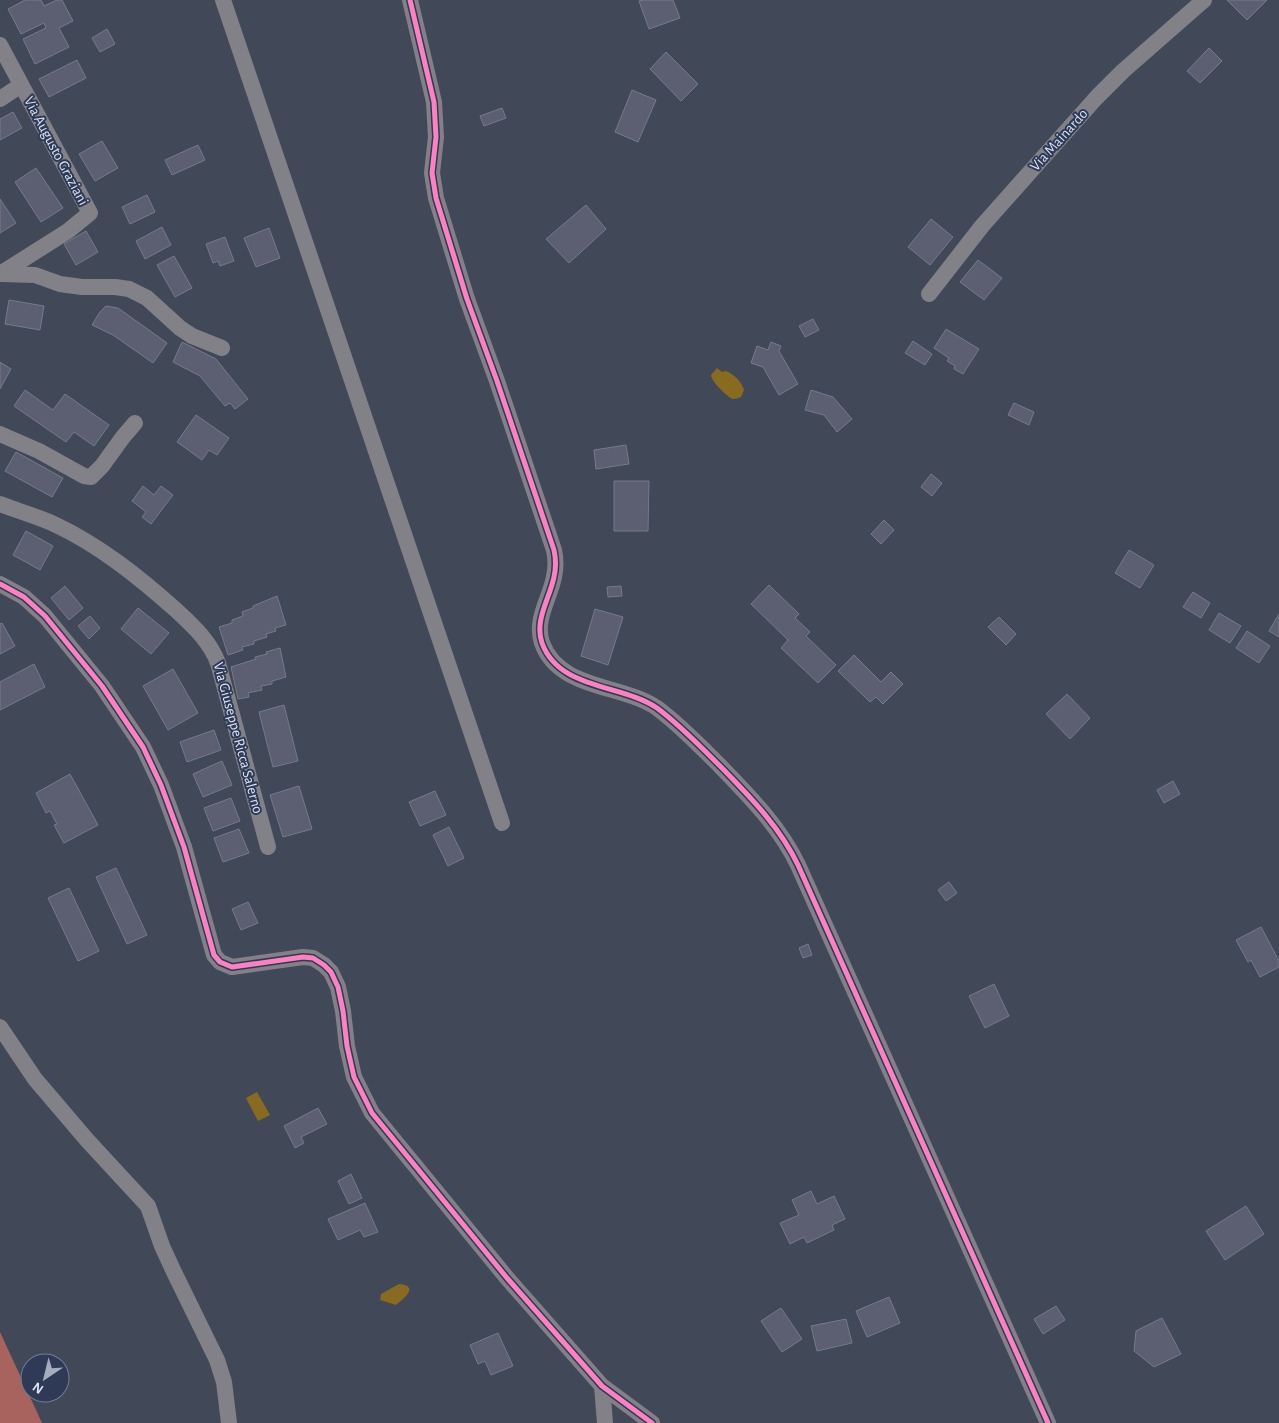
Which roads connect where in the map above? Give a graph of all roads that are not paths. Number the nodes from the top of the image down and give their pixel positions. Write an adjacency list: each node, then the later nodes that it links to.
1 (223, 0): 14 (street)
2 (410, 0): 21 (street)
3 (1204, 0): 8 (street, Via Mainardo)
4 (0, 46): 5 (street, Via Augusto Graziani)
5 (20, 85): 6 (street); 7 (street, Via Augusto Graziani)
6 (0, 99)
7 (0, 274): 9 (street, Via Augusto Graziani)
8 (929, 294)
9 (222, 348)
10 (135, 423): 11 (street)
11 (0, 434)
12 (0, 504): 15 (street, Via Giuseppe Ricca Salerno)
13 (0, 584): 17 (street)
14 (502, 823)
15 (268, 847)
16 (0, 1027): 18 (street)
17 (602, 1386): 19 (street); 20 (street)
18 (229, 1423)
19 (605, 1423)
20 (652, 1423)
21 (1048, 1423)

